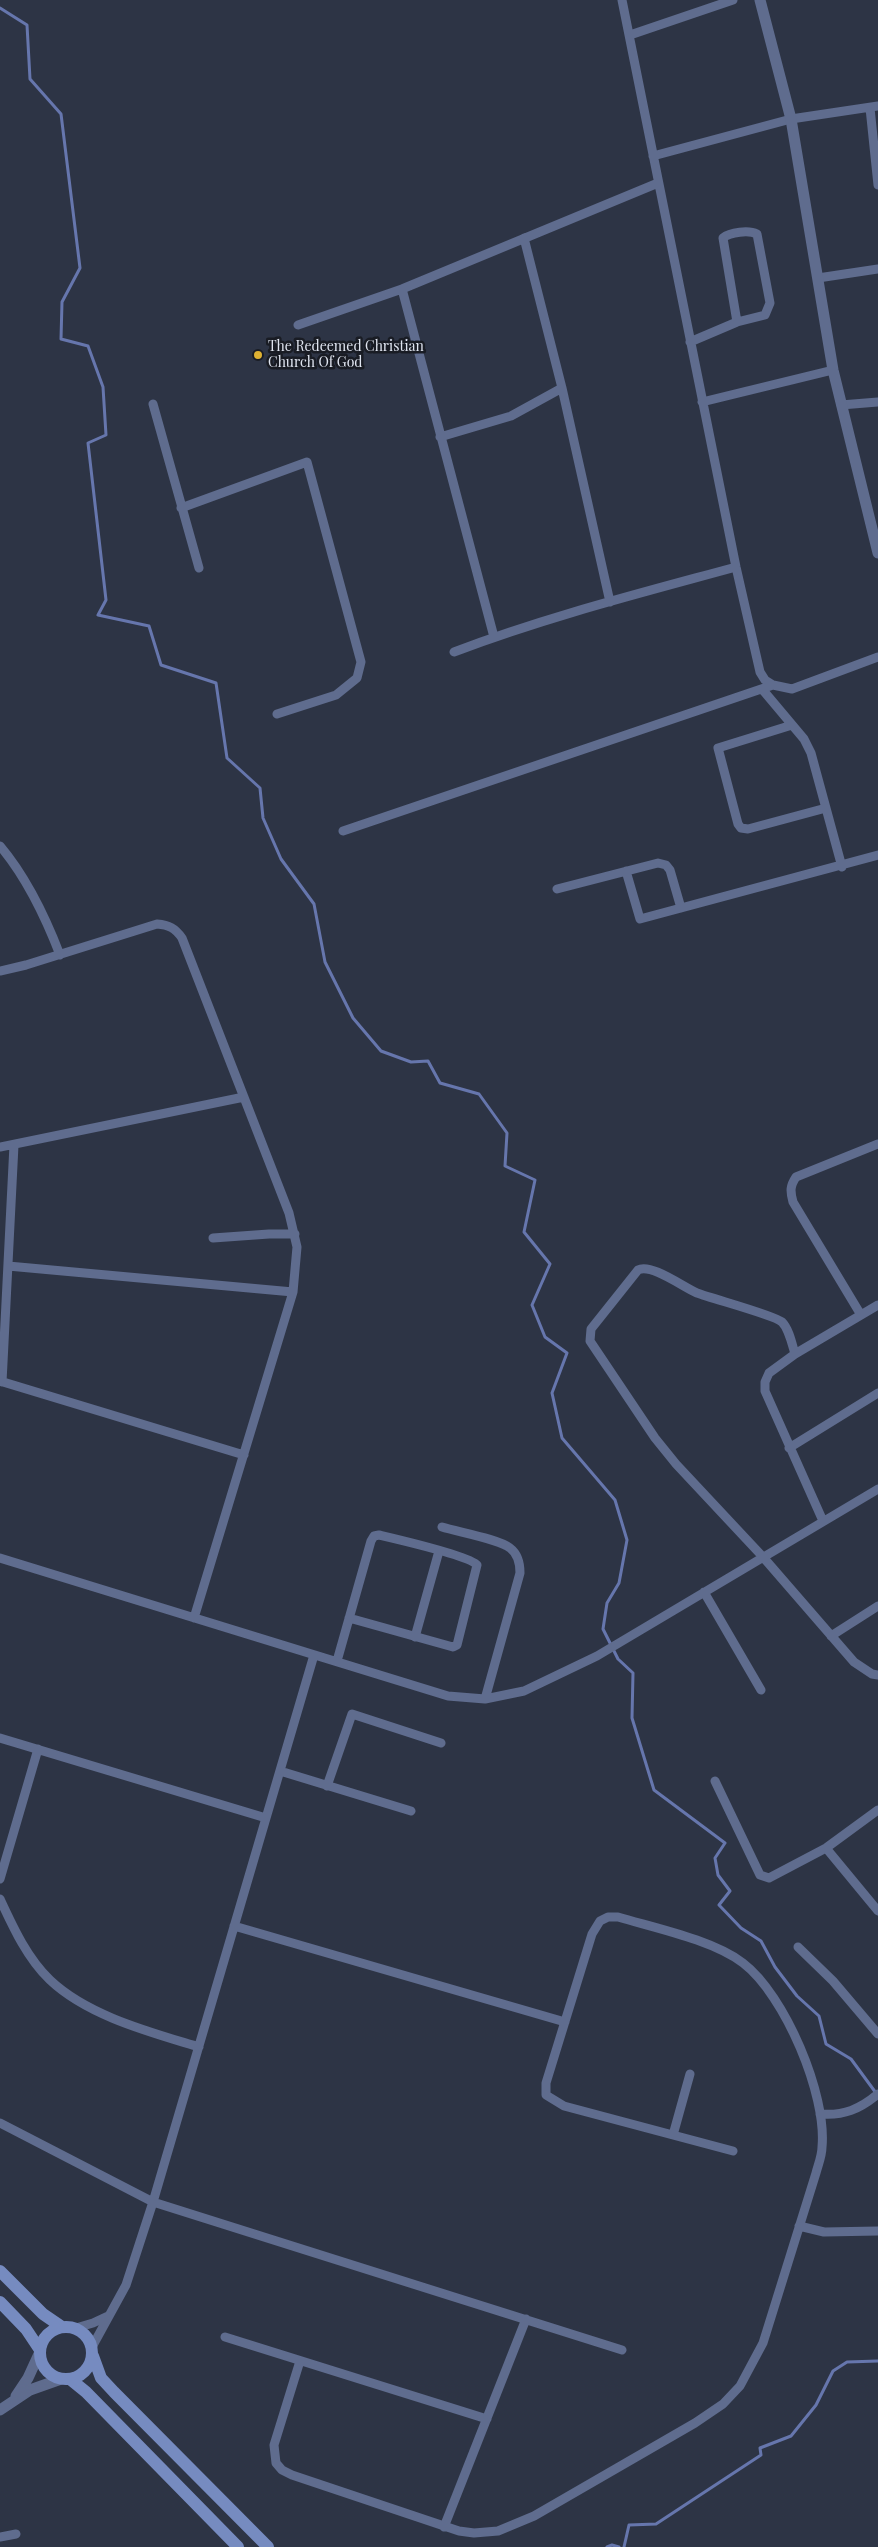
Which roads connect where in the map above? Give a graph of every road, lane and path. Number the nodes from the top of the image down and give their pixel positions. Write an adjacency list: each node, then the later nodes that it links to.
1 (622, 0): 4 (street)
2 (733, 0): 4 (street)
3 (760, 0): 6 (street)
4 (630, 34): 7 (street)
5 (874, 107): 6 (street); 9 (street)
6 (791, 119): 7 (street); 12 (street)
7 (653, 156): 8 (street)
8 (658, 183): 10 (street); 16 (street)
9 (878, 185)
10 (524, 238): 13 (street); 18 (street)
11 (878, 269): 12 (street)
12 (818, 278): 17 (street)
13 (402, 289): 15 (street); 23 (street)
14 (737, 322): 14 (street); 16 (street)
15 (298, 325)
16 (690, 342): 19 (street)
17 (833, 370): 19 (street); 22 (street)
18 (562, 388): 23 (street); 28 (street)
19 (702, 402): 26 (street)
20 (878, 402): 22 (street)
21 (153, 404): 24 (street)
22 (841, 406): 25 (street)
23 (440, 437): 29 (street)
24 (181, 508): 27 (street); 34 (street)
25 (878, 553)
26 (736, 567): 28 (street); 32 (street)
27 (199, 568)
28 (610, 602): 29 (street)
29 (494, 637): 30 (street)
30 (454, 652)
31 (878, 657): 32 (street)
32 (773, 685): 33 (street)
33 (762, 689): 35 (street); 37 (street)
34 (277, 714)
35 (792, 724): 36 (street); 36 (street)
36 (826, 808): 40 (street)
37 (342, 831)
38 (0, 846): 44 (street)
39 (878, 855): 40 (street)
40 (842, 867): 43 (street)
41 (626, 871): 42 (street); 43 (street); 43 (street)
42 (557, 889)
43 (681, 908)
44 (60, 955): 45 (street); 46 (street)
45 (0, 972)
46 (244, 1097): 48 (street); 50 (street)
47 (878, 1144): 55 (street)
48 (14, 1145): 49 (street); 52 (street)
49 (0, 1147)
50 (295, 1234): 51 (street); 53 (street)
51 (213, 1238)
52 (8, 1266): 53 (street); 57 (street)
53 (293, 1292): 60 (street)
54 (878, 1304): 55 (street)
55 (861, 1315): 56 (street)
56 (795, 1354): 59 (street); 65 (street)
57 (1, 1382): 60 (street)
58 (878, 1394): 59 (street)
59 (789, 1448): 62 (street)
60 (244, 1455): 69 (street)
61 (878, 1489): 62 (street)
62 (823, 1521): 65 (street)
63 (442, 1527): 77 (street)
64 (439, 1551): 70 (street); 71 (street); 71 (street)
65 (763, 1557): 67 (street); 72 (street)
66 (0, 1558): 69 (street)
67 (704, 1592): 76 (street); 77 (street)
68 (878, 1606): 72 (street)
69 (194, 1618): 73 (street)
70 (349, 1618): 71 (street); 74 (street)
71 (415, 1636)
72 (831, 1636): 75 (street)
73 (314, 1654): 74 (street); 81 (street)
74 (337, 1662): 77 (street)
75 (878, 1675)
76 (761, 1690)
77 (485, 1699)
78 (0, 1738): 80 (street)
79 (441, 1743): 83 (street)
80 (38, 1749): 86 (street); 88 (street)
81 (280, 1771): 83 (street); 86 (street)
82 (715, 1781): 87 (street)
83 (327, 1786): 85 (street)
84 (878, 1810): 87 (street)
85 (411, 1811)
86 (266, 1818): 91 (street)
87 (826, 1848): 90 (street)
88 (0, 1879)
89 (0, 1899): 95 (street)
90 (878, 1911)
91 (234, 1926): 93 (street); 95 (street)
92 (798, 1947): 94 (street)
93 (565, 2022): 98 (street); 100 (street)
94 (878, 2034)
95 (199, 2047): 102 (street)
96 (690, 2074): 100 (street)
97 (878, 2094): 98 (street)
98 (820, 2114): 103 (street)
99 (0, 2122): 102 (street)
100 (673, 2135): 101 (street)
101 (733, 2151)
102 (153, 2202): 107 (street); 108 (street)
103 (800, 2226): 104 (street); 119 (street)
104 (878, 2231)
105 (0, 2271): 109 (main road)
106 (0, 2302): 113 (main road)
107 (108, 2316): 110 (street); 114 (street)
108 (526, 2319): 112 (street); 118 (street)
109 (62, 2327): 110 (main road); 113 (main road)
110 (76, 2328): 114 (main road)
111 (225, 2337): 115 (street)
112 (622, 2350)
113 (40, 2352): 116 (main road); 117 (street)
114 (92, 2352): 116 (main road); 123 (main road)
115 (300, 2361): 118 (street); 119 (street)
116 (65, 2379): 117 (street); 122 (main road)
117 (5, 2406)
118 (487, 2419): 119 (street)
119 (444, 2527)
120 (16, 2534): 121 (street)
121 (0, 2537)
122 (238, 2547)
123 (268, 2547)

